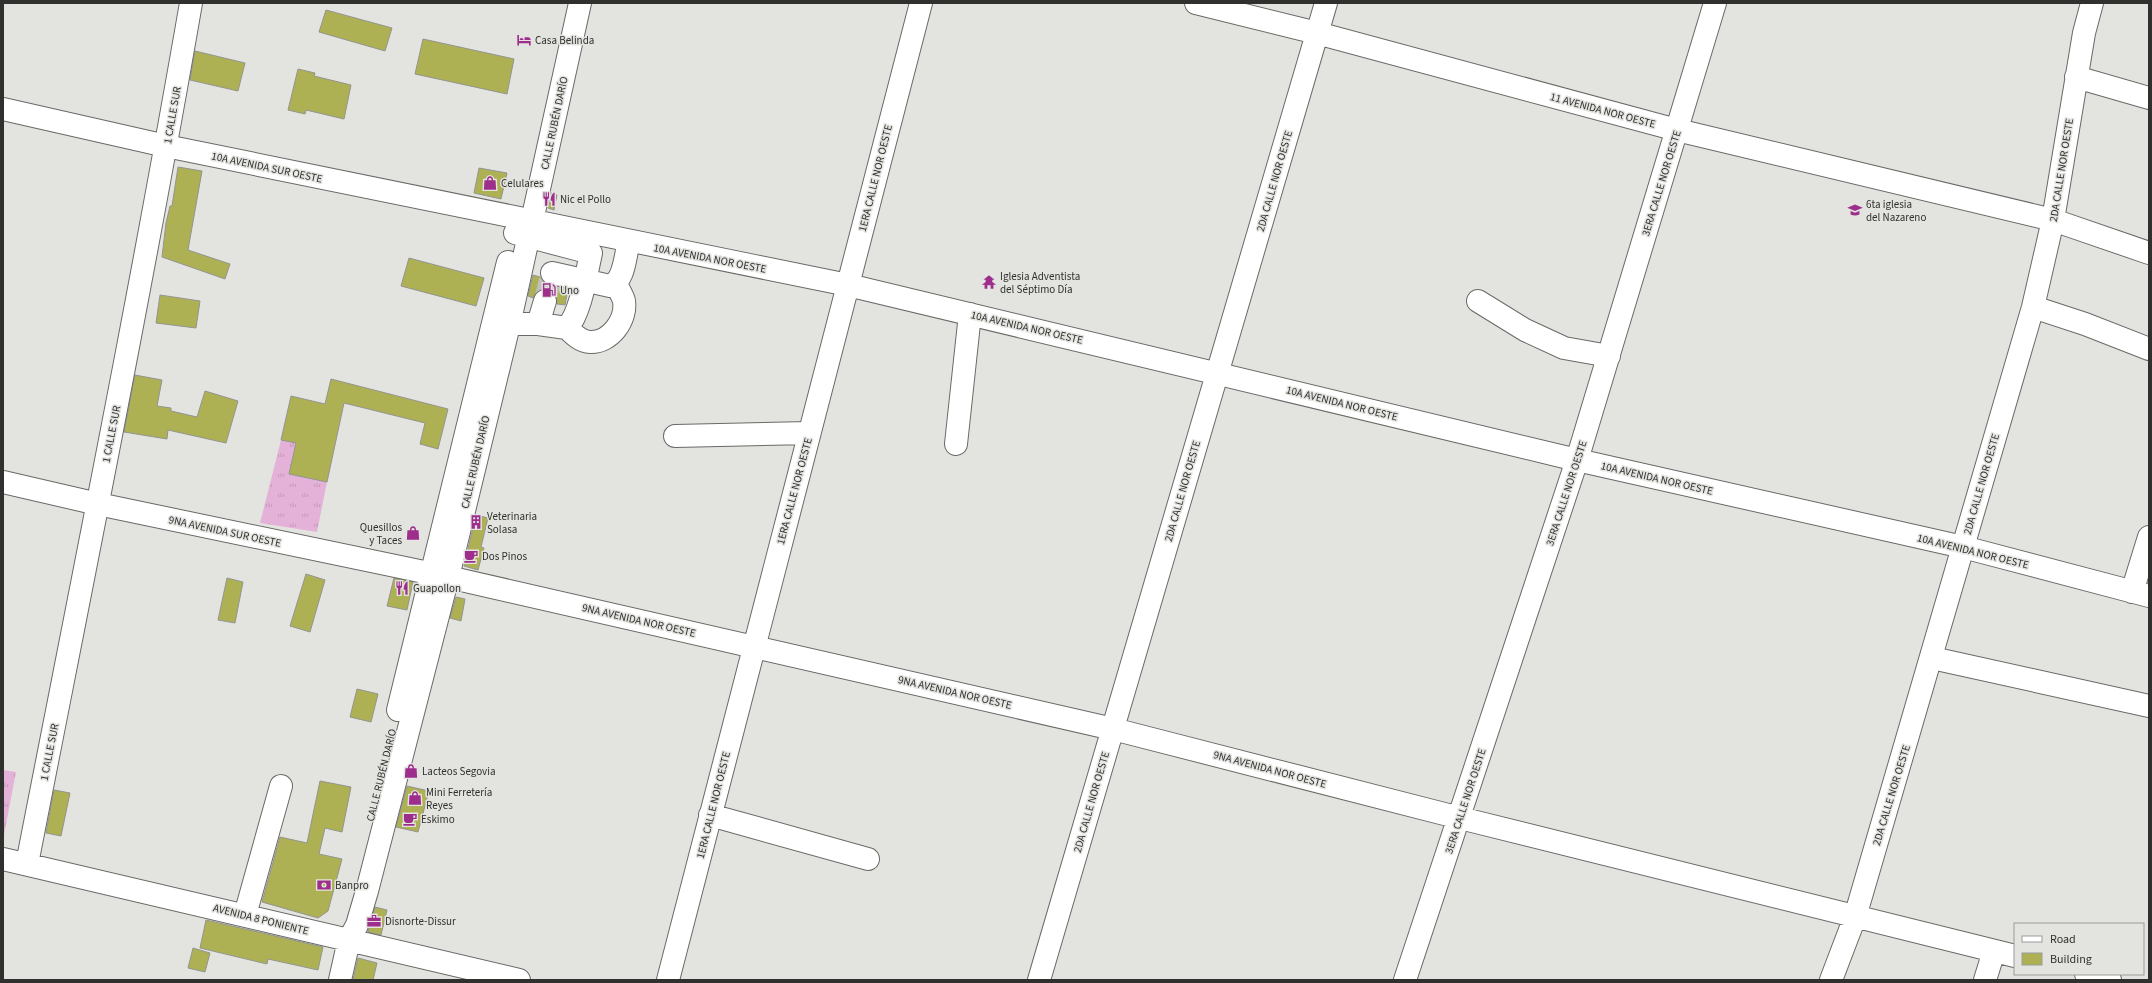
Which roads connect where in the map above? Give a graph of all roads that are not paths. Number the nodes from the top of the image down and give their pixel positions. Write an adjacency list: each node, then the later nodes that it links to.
1 (191, 3): 15 (street, 1 CALLE SUR)
2 (565, 3): 11 (street, CALLE RUBÉN DARÍO)
3 (580, 3): 11 (street, CALLE RUBÉN DARÍO)
4 (921, 3): 24 (street, 1ERA CALLE NOR OESTE)
5 (1196, 3): 9 (street, 11 AVENIDA NOR OESTE)
6 (1326, 3): 9 (street, 2DA CALLE NOR OESTE)
7 (1715, 3): 14 (street, 3ERA CALLE NOR OESTE)
8 (2092, 3): 10 (street, 2DA CALLE NOR OESTE)
9 (1318, 33): 14 (street, 11 AVENIDA NOR OESTE); 34 (street, 2DA CALLE NOR OESTE)
10 (2076, 77): 12 (street); 16 (street, 2DA CALLE NOR OESTE)
11 (555, 85): 17 (street, CALLE RUBÉN DARÍO)
12 (2149, 98)
13 (3, 109): 15 (street, 10A AVENIDA SUR OESTE)
14 (1677, 130): 16 (street, 11 AVENIDA NOR OESTE); 33 (street, 3ERA CALLE NOR OESTE)
15 (166, 146): 17 (street, 10A AVENIDA SUR OESTE); 40 (street, 1 CALLE SUR)
16 (2053, 220): 21 (street, 11 AVENIDA NOR OESTE); 27 (street, 2DA CALLE NOR OESTE)
17 (524, 228): 18 (street, 10A AVENIDA NOR OESTE); 29 (street, CALLE RUBÉN DARÍO)
18 (565, 238): 19 (street, 10A AVENIDA NOR OESTE); 20 (street); 22 (street)
19 (626, 251): 20 (street); 23 (street); 24 (street, 10A AVENIDA NOR OESTE)
20 (591, 253): 22 (street)
21 (2149, 253)
22 (584, 281): 23 (street); 31 (street)
23 (616, 284): 31 (street)
24 (848, 285): 28 (street, 10A AVENIDA NOR OESTE); 35 (street, 1ERA CALLE NOR OESTE)
25 (546, 301): 30 (street)
26 (1478, 301): 33 (street)
27 (2033, 307): 32 (street); 42 (street, 2DA CALLE NOR OESTE)
28 (970, 314): 34 (street, 10A AVENIDA NOR OESTE); 37 (street)
29 (501, 324): 30 (street); 43 (street, CALLE RUBÉN DARÍO)
30 (538, 324): 31 (street)
31 (567, 328)
32 (2149, 349)
33 (1609, 356): 38 (street, 3ERA CALLE NOR OESTE)
34 (1217, 373): 38 (street, 10A AVENIDA NOR OESTE); 48 (street, 2DA CALLE NOR OESTE)
35 (809, 433): 36 (street); 45 (street, 1ERA CALLE NOR OESTE)
36 (675, 436)
37 (956, 444)
38 (1577, 460): 42 (street, 10A AVENIDA NOR OESTE); 51 (street, 3ERA CALLE NOR OESTE)
39 (3, 482): 40 (street, 9NA AVENIDA SUR OESTE)
40 (98, 504): 43 (street, 9NA AVENIDA SUR OESTE); 54 (street, 1 CALLE SUR)
41 (2149, 537): 44 (street)
42 (1963, 547): 44 (street, 10A AVENIDA NOR OESTE); 46 (street, 2DA CALLE NOR OESTE)
43 (440, 575): 45 (street, 9NA AVENIDA NOR OESTE); 57 (street, CALLE RUBÉN DARÍO)
44 (2140, 594)
45 (754, 646): 48 (street, 9NA AVENIDA NOR OESTE); 50 (street, 1ERA CALLE NOR OESTE)
46 (1932, 658): 47 (street); 56 (street, 2DA CALLE NOR OESTE)
47 (2149, 706)
48 (1113, 729): 51 (street, 9NA AVENIDA NOR OESTE); 64 (street, 2DA CALLE NOR OESTE)
49 (281, 786): 55 (street)
50 (710, 815): 53 (street); 63 (street, 1ERA CALLE NOR OESTE)
51 (1460, 818): 56 (street, 9NA AVENIDA NOR OESTE); 65 (street, 3ERA CALLE NOR OESTE)
52 (3, 859): 54 (street, AVENIDA 8 PONIENTE)
53 (868, 859)
54 (26, 864): 55 (street, AVENIDA 8 PONIENTE)
55 (245, 915): 57 (street, AVENIDA 8 PONIENTE)
56 (1855, 917): 58 (street, 9NA AVENIDA NOR OESTE); 66 (street, 2DA CALLE NOR OESTE)
57 (349, 940): 61 (street, CALLE RUBÉN DARÍO); 62 (street, AVENIDA 8 PONIENTE)
58 (1994, 951): 59 (street, 9NA AVENIDA NOR OESTE); 67 (street)
59 (2014, 956)
60 (2090, 975): 68 (street)
61 (340, 980)
62 (519, 980)
63 (668, 980)
64 (1038, 980)
65 (1405, 980)
66 (1831, 980)
67 (1985, 980)
68 (2110, 980)

